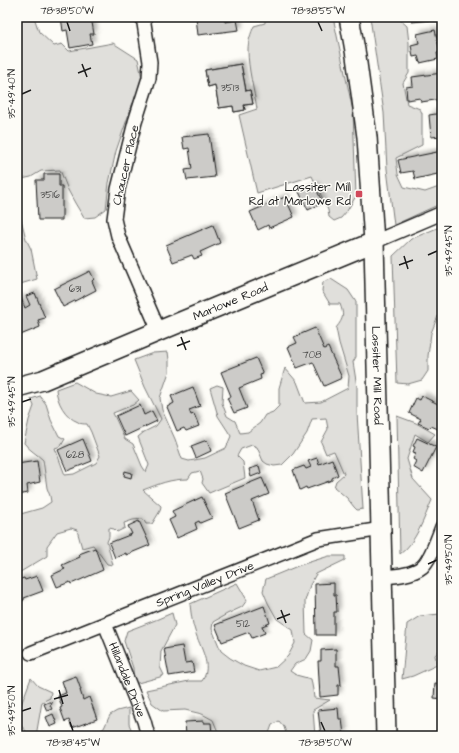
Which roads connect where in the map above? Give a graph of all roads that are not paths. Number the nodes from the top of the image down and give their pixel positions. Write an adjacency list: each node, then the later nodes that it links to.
1 (143, 17): 5 (street, Chaucer Place)
2 (349, 17): 4 (main road, Lassiter Mill Road)
3 (442, 213): 4 (street, Marlowe Road)
4 (374, 242): 5 (main road, Marlowe Road); 8 (main road, Lassiter Mill Road)
5 (159, 331): 6 (main road, Marlowe Road)
6 (17, 387)
7 (442, 527): 9 (street)
8 (382, 529): 9 (main road, Lassiter Mill Road); 10 (street, Spring Valley Drive)
9 (383, 577): 13 (main road, Lassiter Mill Road)
10 (105, 624): 11 (street, Spring Valley Drive); 12 (street, Hillandale Drive)
11 (31, 653)
12 (148, 736)
13 (386, 736)

